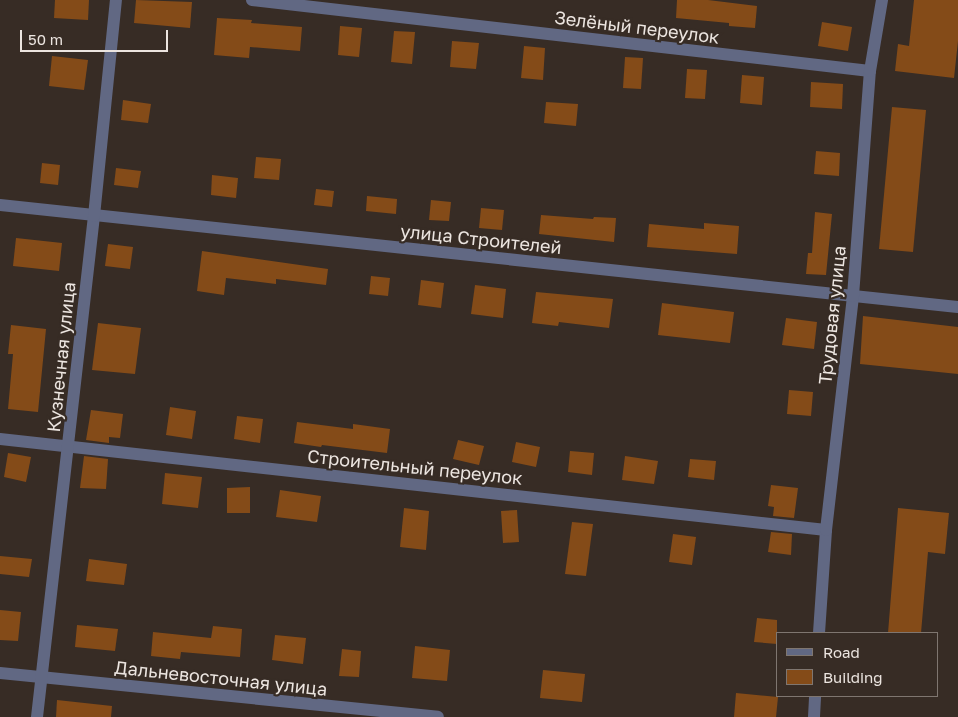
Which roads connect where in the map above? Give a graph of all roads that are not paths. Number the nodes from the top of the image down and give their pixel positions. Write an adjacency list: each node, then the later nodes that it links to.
1 (116, 0): 6 (street, Кузнечная улица)
2 (252, 0): 4 (street, Зелёный переулок)
3 (882, 0): 4 (street, Трудовая улица)
4 (870, 71): 7 (street, Трудовая улица)
5 (0, 205): 6 (street, улица Строителей)
6 (94, 216): 7 (street, улица Строителей); 10 (street, Кузнечная улица)
7 (853, 296): 8 (street, улица Строителей); 11 (street, Трудовая улица)
8 (958, 307)
9 (0, 439): 10 (street, Строительный переулок)
10 (68, 447): 11 (street, Строительный переулок); 14 (street, Кузнечная улица)
11 (826, 530): 12 (street, Трудовая улица)
12 (819, 632)
13 (0, 673): 14 (street, Дальневосточная улица)
14 (41, 677): 16 (street, Кузнечная улица); 17 (street, Дальневосточная улица)
15 (815, 697): 18 (street)
16 (37, 717)
17 (438, 717)
18 (814, 717)

